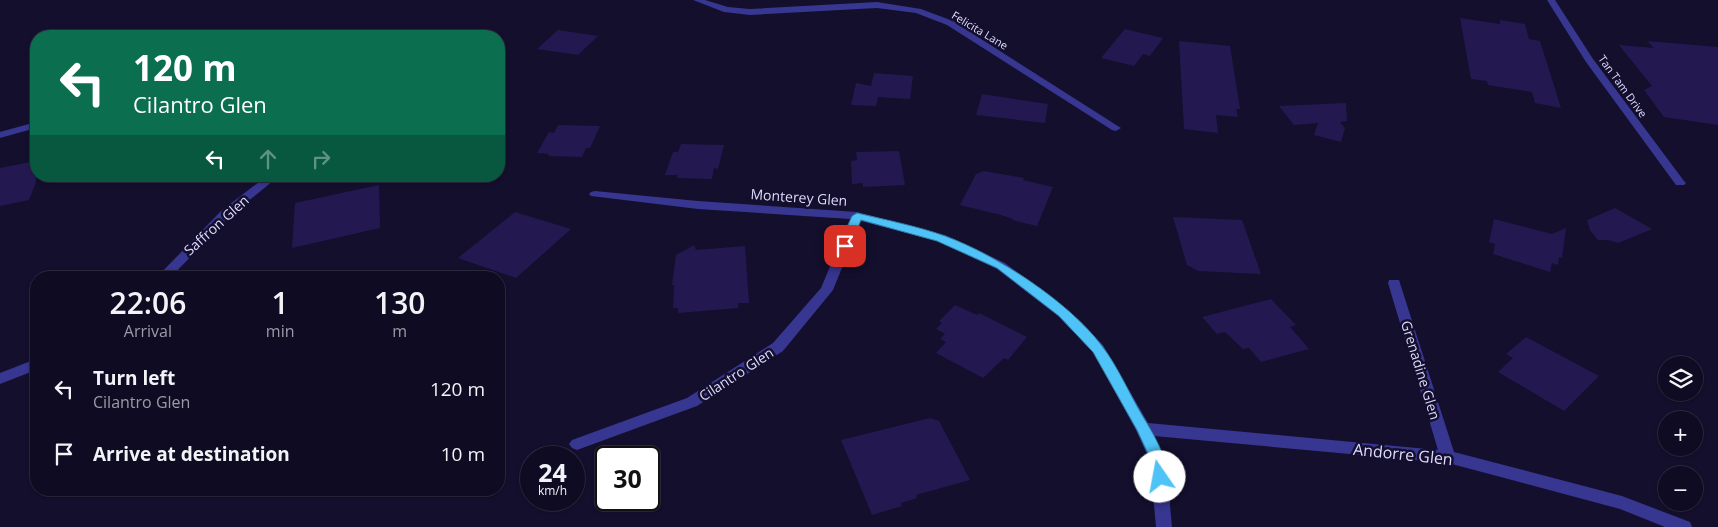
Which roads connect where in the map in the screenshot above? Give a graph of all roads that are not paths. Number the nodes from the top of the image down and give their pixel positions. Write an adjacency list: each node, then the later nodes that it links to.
1 (697, 0): 4 (street, Felicita Lane)
2 (1551, 0): 7 (street, Tan Tam Drive)
3 (30, 127): 5 (street)
4 (1116, 128)
5 (0, 135)
6 (266, 182): 10 (street, Saffron Glen)
7 (1680, 183)
8 (595, 194): 9 (street, Monterey Glen)
9 (857, 216): 14 (street, Monterey Glen); 15 (street, Cilantro Glen)
10 (169, 271)
11 (1394, 282): 16 (street, Grenadine Glen)
12 (30, 366): 13 (street)
13 (0, 379)
14 (1143, 429): 16 (street, Andorre Glen); 17 (street, Monterey Glen)
15 (577, 444)
16 (1448, 456): 18 (street, Andorre Glen)
17 (1164, 527)
18 (1684, 527)

